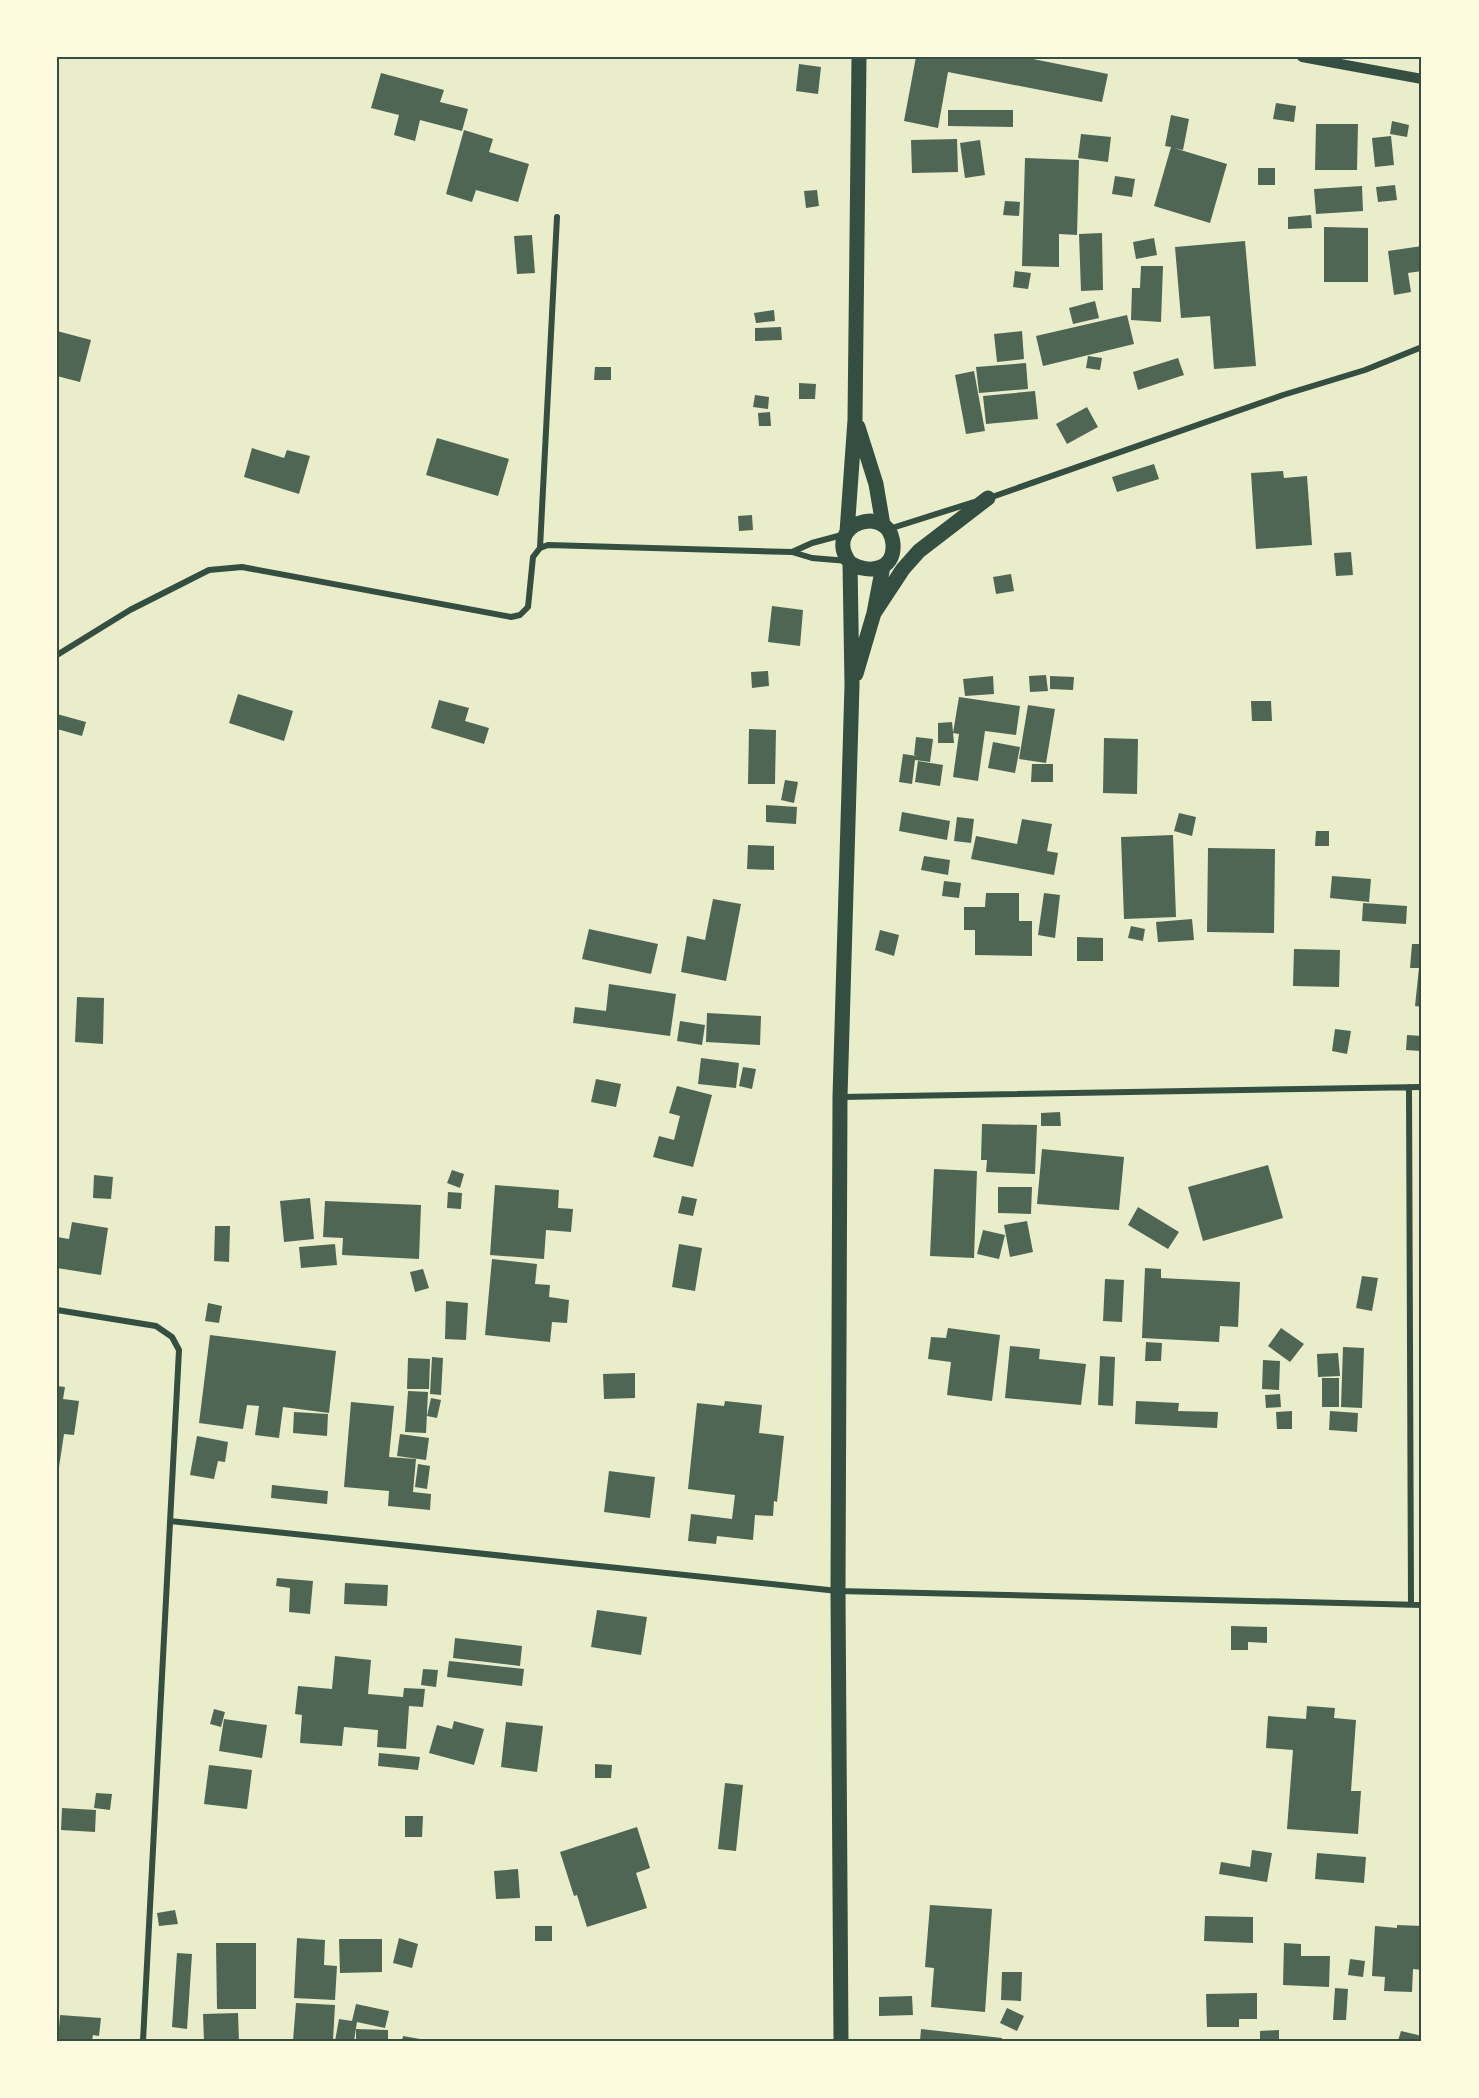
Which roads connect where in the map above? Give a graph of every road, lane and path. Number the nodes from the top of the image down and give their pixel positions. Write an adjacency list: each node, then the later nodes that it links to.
1 (859, 57): 6 (main road)
2 (1302, 57): 3 (street)
3 (1422, 79)
4 (557, 217): 10 (street)
5 (1422, 346): 7 (street)
6 (855, 420): 8 (main road); 9 (main road)
7 (988, 498): 8 (street); 14 (main road)
8 (885, 527): 9 (main road); 13 (main road)
9 (846, 533): 11 (street); 12 (main road)
10 (540, 548): 11 (street); 15 (street)
11 (792, 552): 12 (street)
12 (849, 562): 13 (main road); 16 (main road)
13 (883, 566): 14 (main road)
14 (874, 613): 16 (main road)
15 (57, 655)
16 (852, 685): 19 (main road)
17 (1409, 1087): 18 (street); 19 (street); 23 (street)
18 (1422, 1087)
19 (840, 1097): 22 (main road)
20 (57, 1310): 21 (street)
21 (170, 1521): 22 (street); 25 (street)
22 (838, 1591): 23 (street); 26 (main road)
23 (1411, 1604): 24 (street)
24 (1422, 1605)
25 (143, 2041)
26 (841, 2041)

